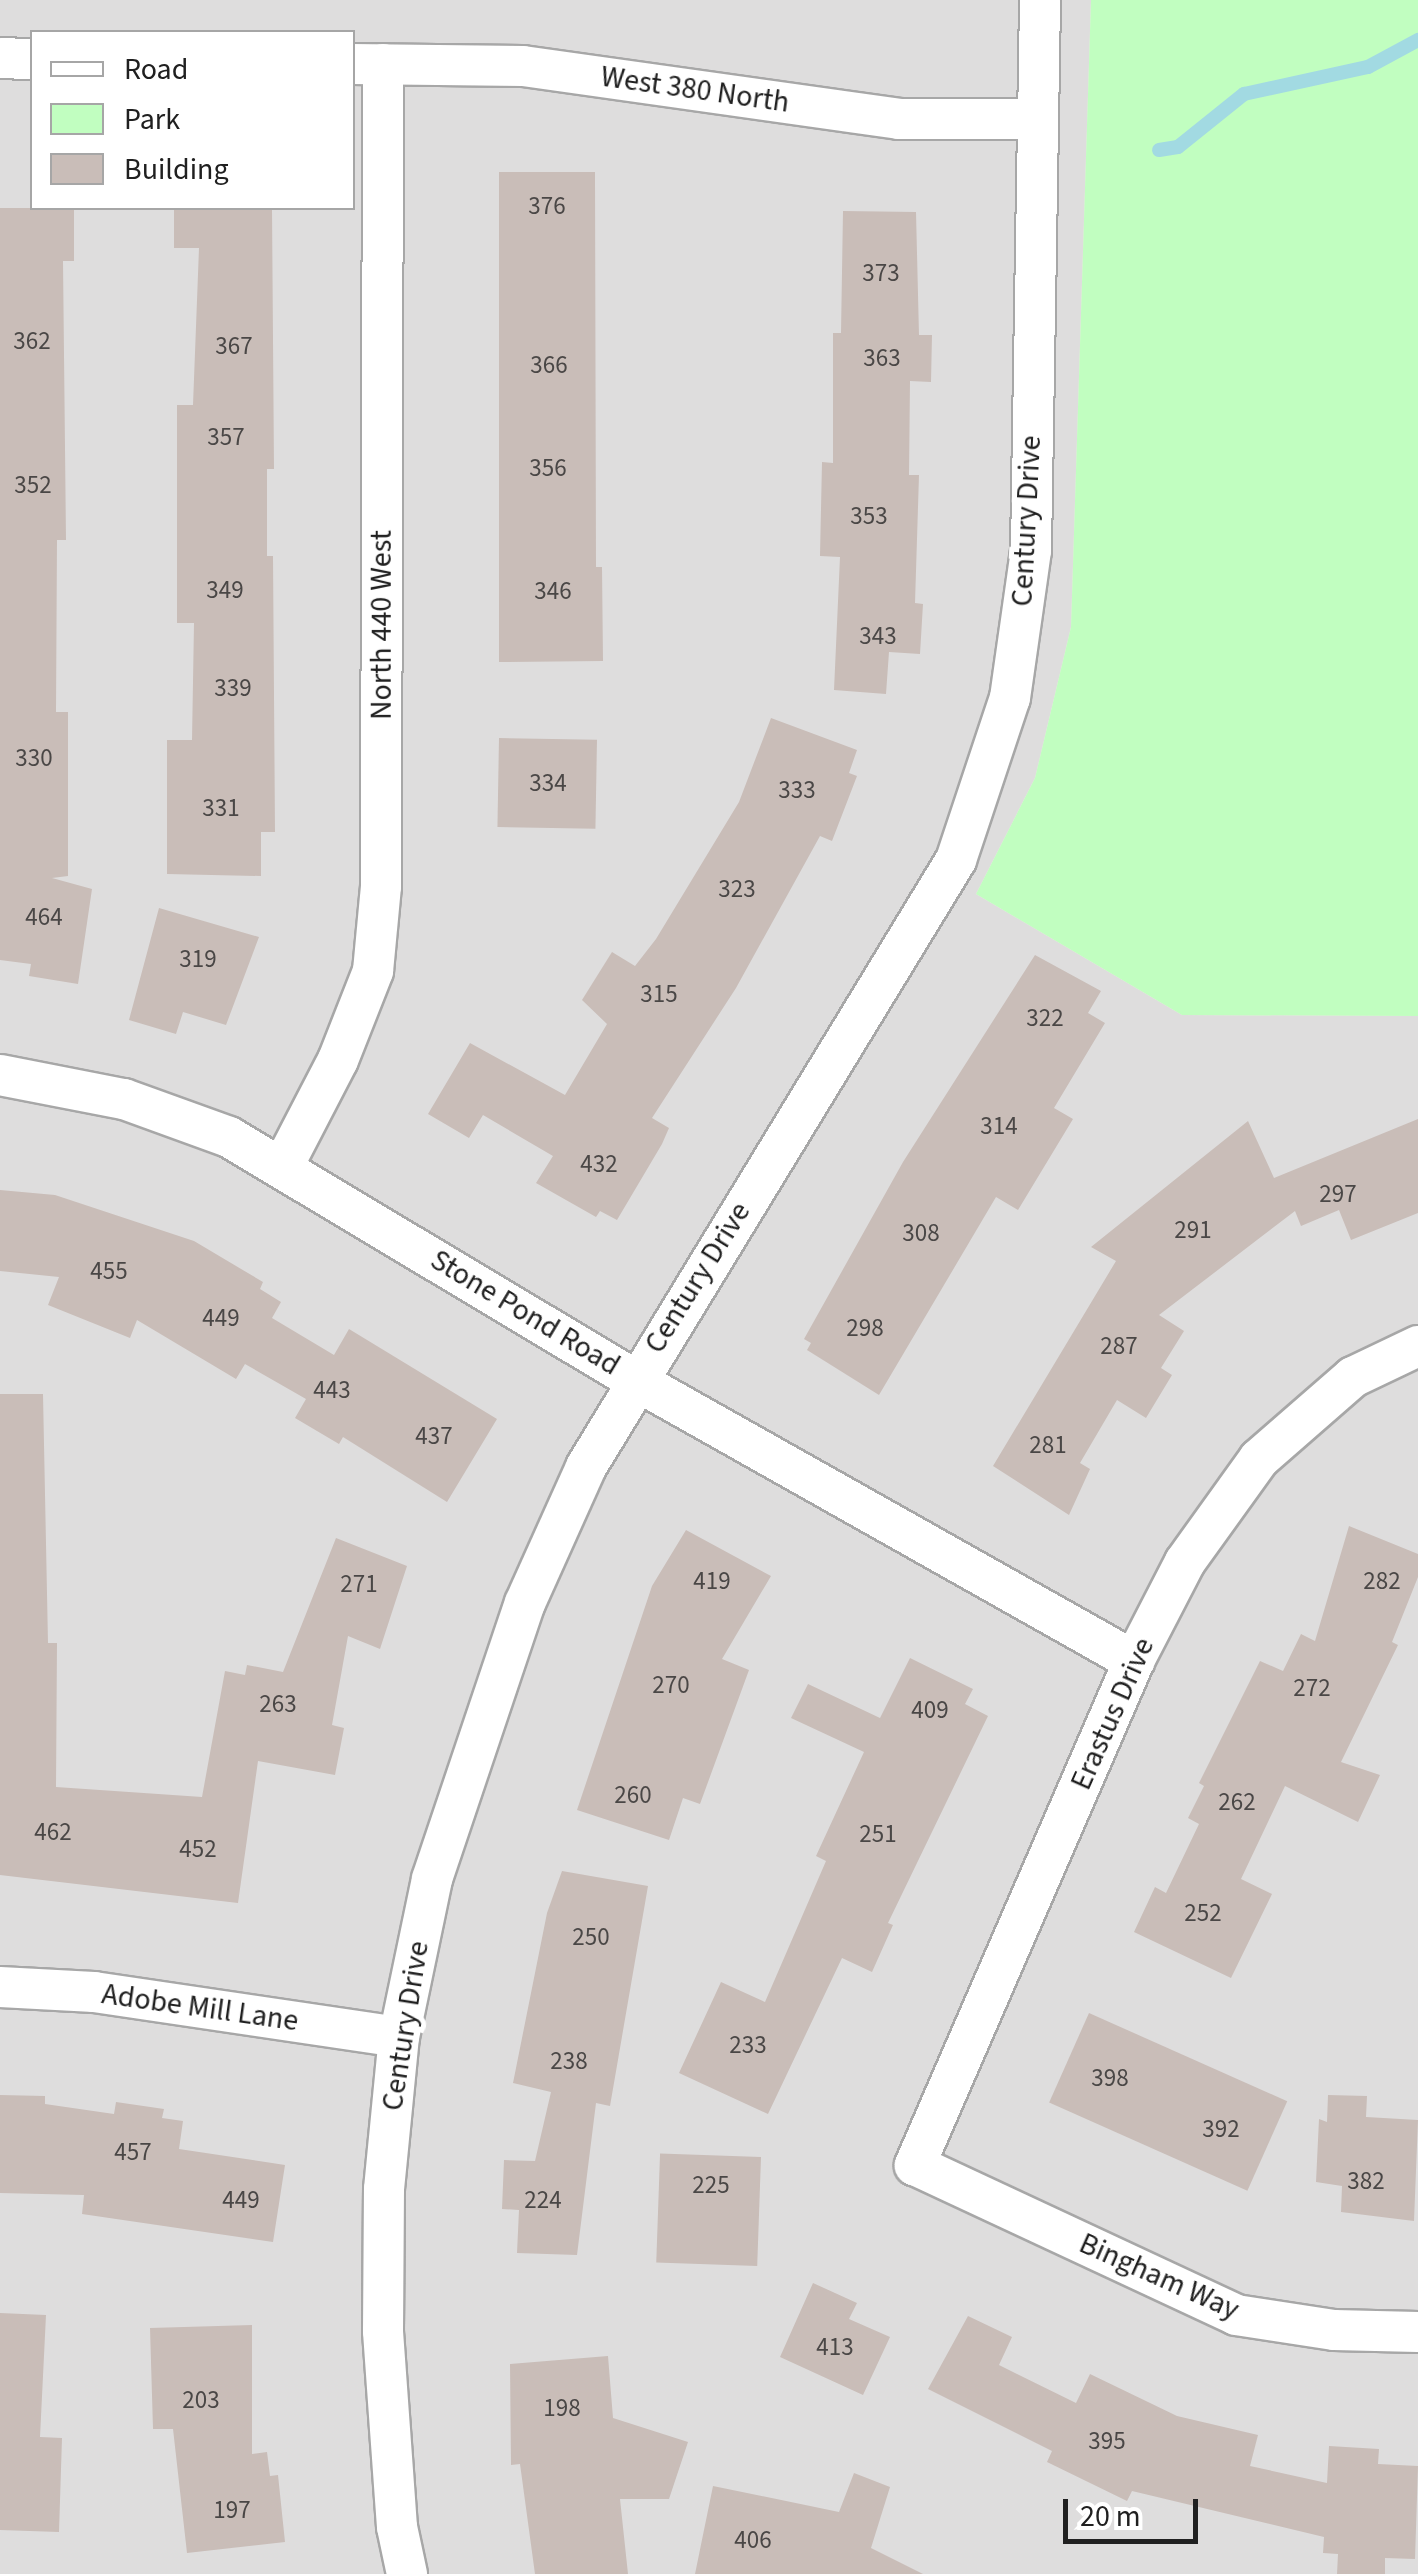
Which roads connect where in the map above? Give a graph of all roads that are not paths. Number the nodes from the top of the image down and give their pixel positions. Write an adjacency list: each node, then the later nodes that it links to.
1 (1040, 0): 5 (street, Century Drive)
2 (0, 58): 3 (street)
3 (30, 59)
4 (368, 64): 5 (street, West 380 North); 7 (street, North 440 West)
5 (1037, 119): 9 (street, Century Drive)
6 (0, 1075): 7 (street, Stone Pond Road)
7 (284, 1166): 9 (street, Stone Pond Road)
8 (1418, 1346): 10 (street, Erastus Drive)
9 (636, 1380): 10 (street, Stone Pond Road); 12 (street, Century Drive)
10 (1134, 1662): 13 (street, Erastus Drive)
11 (0, 1987): 12 (street, Adobe Mill Lane)
12 (399, 2038): 15 (street, Century Drive)
13 (915, 2165): 14 (street, Bingham Way)
14 (1418, 2332)
15 (407, 2574)

